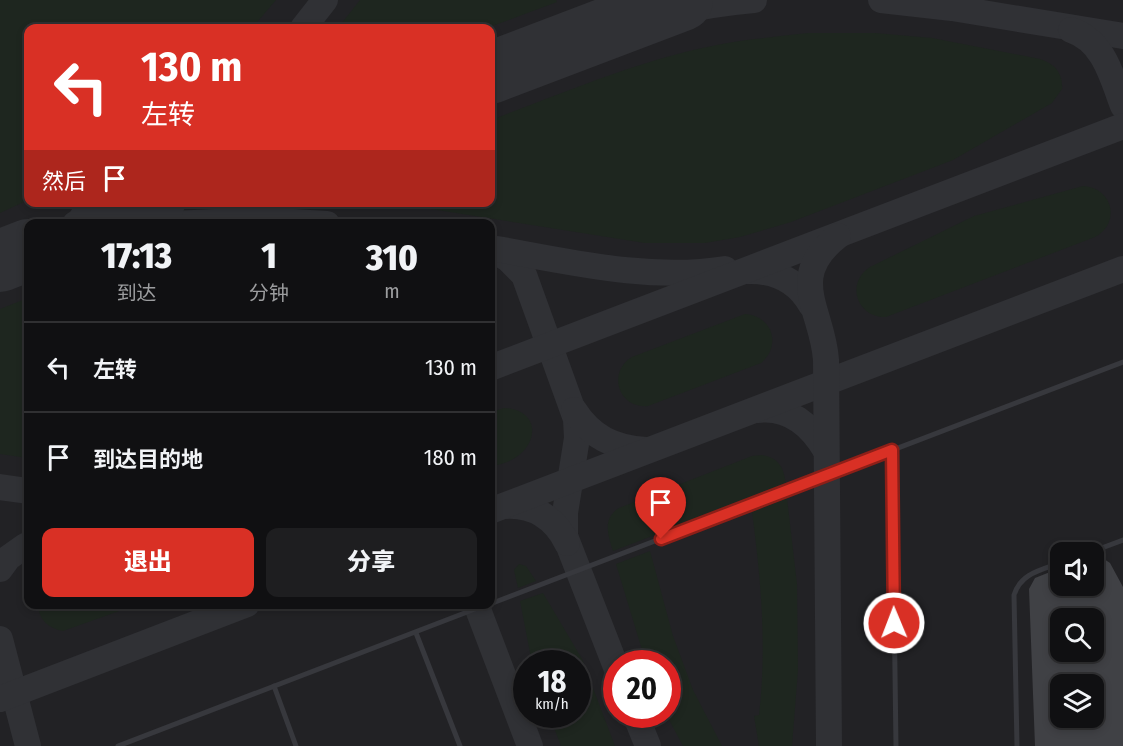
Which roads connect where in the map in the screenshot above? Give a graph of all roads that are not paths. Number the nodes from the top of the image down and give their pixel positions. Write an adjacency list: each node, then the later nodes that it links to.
1 (1123, 362): 2 (lane)
2 (892, 450): 6 (lane); 13 (lane)
3 (1123, 540): 4 (lane)
4 (1104, 547)
5 (1050, 567): 14 (lane)
6 (495, 602)
7 (476, 609): 8 (lane)
8 (416, 633): 9 (lane); 12 (lane)
9 (274, 686): 10 (lane); 11 (lane)
10 (118, 746)
11 (296, 746)
12 (460, 746)
13 (896, 746)
14 (1017, 746)

